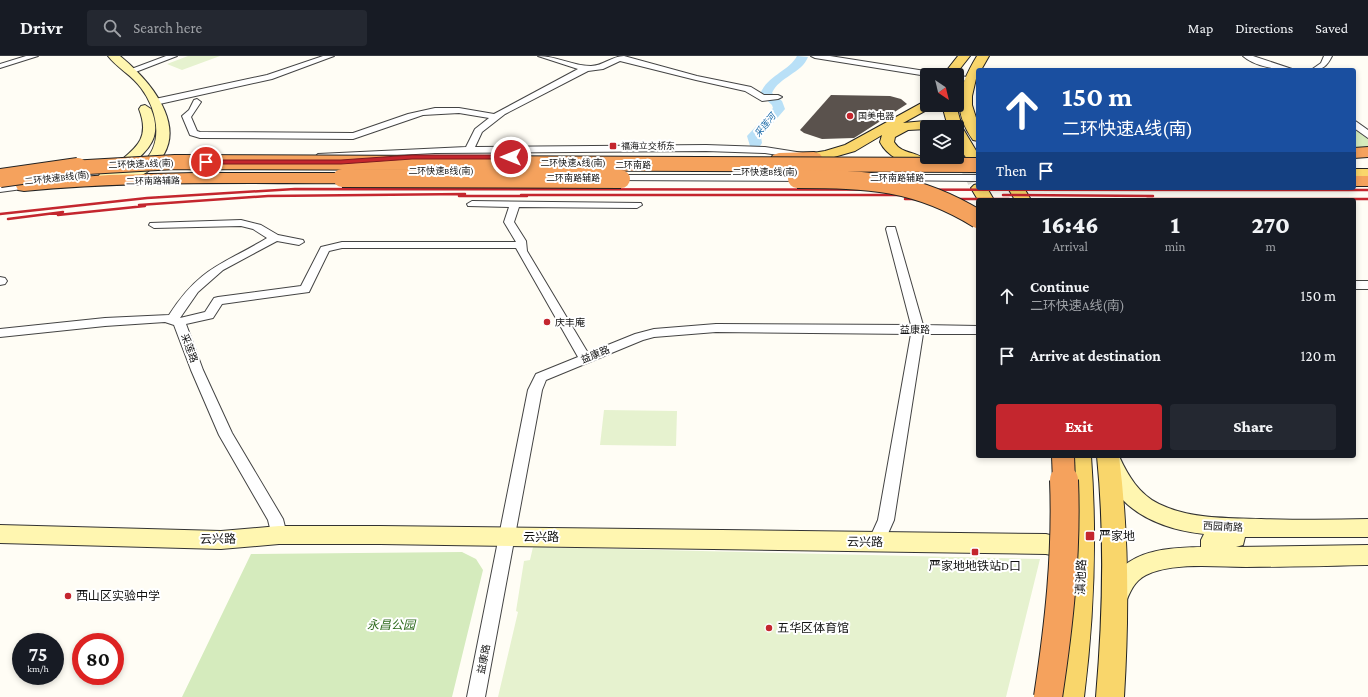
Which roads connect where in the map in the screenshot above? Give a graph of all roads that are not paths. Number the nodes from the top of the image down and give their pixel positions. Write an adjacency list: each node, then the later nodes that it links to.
1 (34, 56): 12 (street)
2 (100, 56): 50 (main road)
3 (113, 56): 19 (main road)
4 (173, 56): 19 (street)
5 (330, 56): 24 (street)
6 (542, 56): 13 (street)
7 (815, 56): 20 (street)
8 (965, 56): 14 (main road); 15 (main road)
9 (983, 56): 16 (main road); 21 (main road)
10 (1247, 56): 17 (street)
11 (1328, 56): 18 (street)
12 (0, 66)
13 (587, 68): 23 (street); 27 (street)
14 (955, 68)
15 (958, 68)
16 (981, 68)
17 (1283, 68)
18 (1318, 68)
19 (130, 71): 24 (main road)
20 (920, 72)
21 (964, 79)
22 (964, 93): 30 (main road)
23 (778, 97)
24 (155, 102): 43 (main road)
25 (197, 102): 27 (street)
26 (920, 108): 37 (main road)
27 (494, 117): 33 (street)
28 (1356, 124): 31 (street)
29 (920, 125): 39 (main road)
30 (976, 133)
31 (1368, 135)
32 (964, 144): 38 (main road)
33 (469, 150): 37 (street); 43 (street)
34 (1356, 150): 35 (street)
35 (1368, 151): 36 (highway)
36 (1356, 153)
37 (814, 157): 39 (main road); 42 (highway)
38 (971, 158): 39 (main road); 42 (main road, 二环南路); 46 (highway, 二环快速A线(南), bridge)
39 (916, 159)
40 (1356, 159): 41 (highway)
41 (1368, 159)
42 (739, 161): 43 (main road, 二环南路); 46 (highway, bridge)
43 (148, 164): 50 (main road, 二环南路); 59 (main road, 二环南路)
44 (1356, 166): 45 (highway)
45 (1368, 166)
46 (342, 170): 50 (highway); 51 (highway, bridge); 54 (highway, 二环快速A线(南), bridge); 55 (highway, bridge)
47 (358, 170): 48 (highway, 二环快速B线(南)); 51 (highway); 61 (highway, 二环快速B线(南))
48 (466, 171): 51 (highway); 60 (highway, 二环快速B线(南))
49 (0, 172): 50 (street, 二环南路辅路)
50 (116, 173): 54 (main road, 二环南路); 58 (street, 二环南路辅路); 61 (main road, 二环南路); 62 (highway)
51 (421, 173): 55 (highway, bridge)
52 (1356, 173): 53 (highway)
53 (1368, 173)
54 (0, 178)
55 (499, 178): 69 (highway, bridge)
56 (1356, 180): 57 (highway)
57 (1368, 180)
58 (976, 181)
59 (976, 181)
60 (976, 181)
61 (0, 185)
62 (24, 186): 63 (street)
63 (0, 189)
64 (986, 190): 65 (main road)
65 (992, 198)
66 (472, 204): 67 (street)
67 (515, 204): 68 (street); 74 (street)
68 (637, 205)
69 (976, 218)
70 (154, 225): 72 (street)
71 (890, 229): 78 (street)
72 (275, 238): 73 (street); 77 (street)
73 (299, 242)
74 (521, 245): 77 (street); 81 (street)
75 (1356, 285): 76 (street)
76 (1368, 285)
77 (175, 321): 80 (street); 89 (street, 采莲路)
78 (918, 329): 79 (street, 益康路); 81 (street, 益康路); 91 (street)
79 (976, 330)
80 (0, 333)
81 (585, 359): 90 (street, 益康路)
82 (1063, 458): 97 (highway, bridge)
83 (1080, 458): 92 (main road, 滇池路)
84 (1109, 458): 95 (main road)
85 (1110, 458): 87 (main road, 西园南路)
86 (1368, 528): 87 (main road, 西园南路)
87 (1295, 529): 94 (main road)
88 (0, 534): 89 (main road, 云兴路)
89 (279, 535): 90 (main road, 云兴路)
90 (508, 537): 91 (main road, 云兴路); 96 (street, 益康路)
91 (876, 542): 92 (main road, 云兴路)
92 (1082, 551): 98 (main road, 滇池路)
93 (1368, 556): 94 (main road)
94 (1226, 557): 95 (main road)
95 (1115, 607): 99 (main road)
96 (476, 697)
97 (1048, 697)
98 (1070, 697)
99 (1110, 697)

